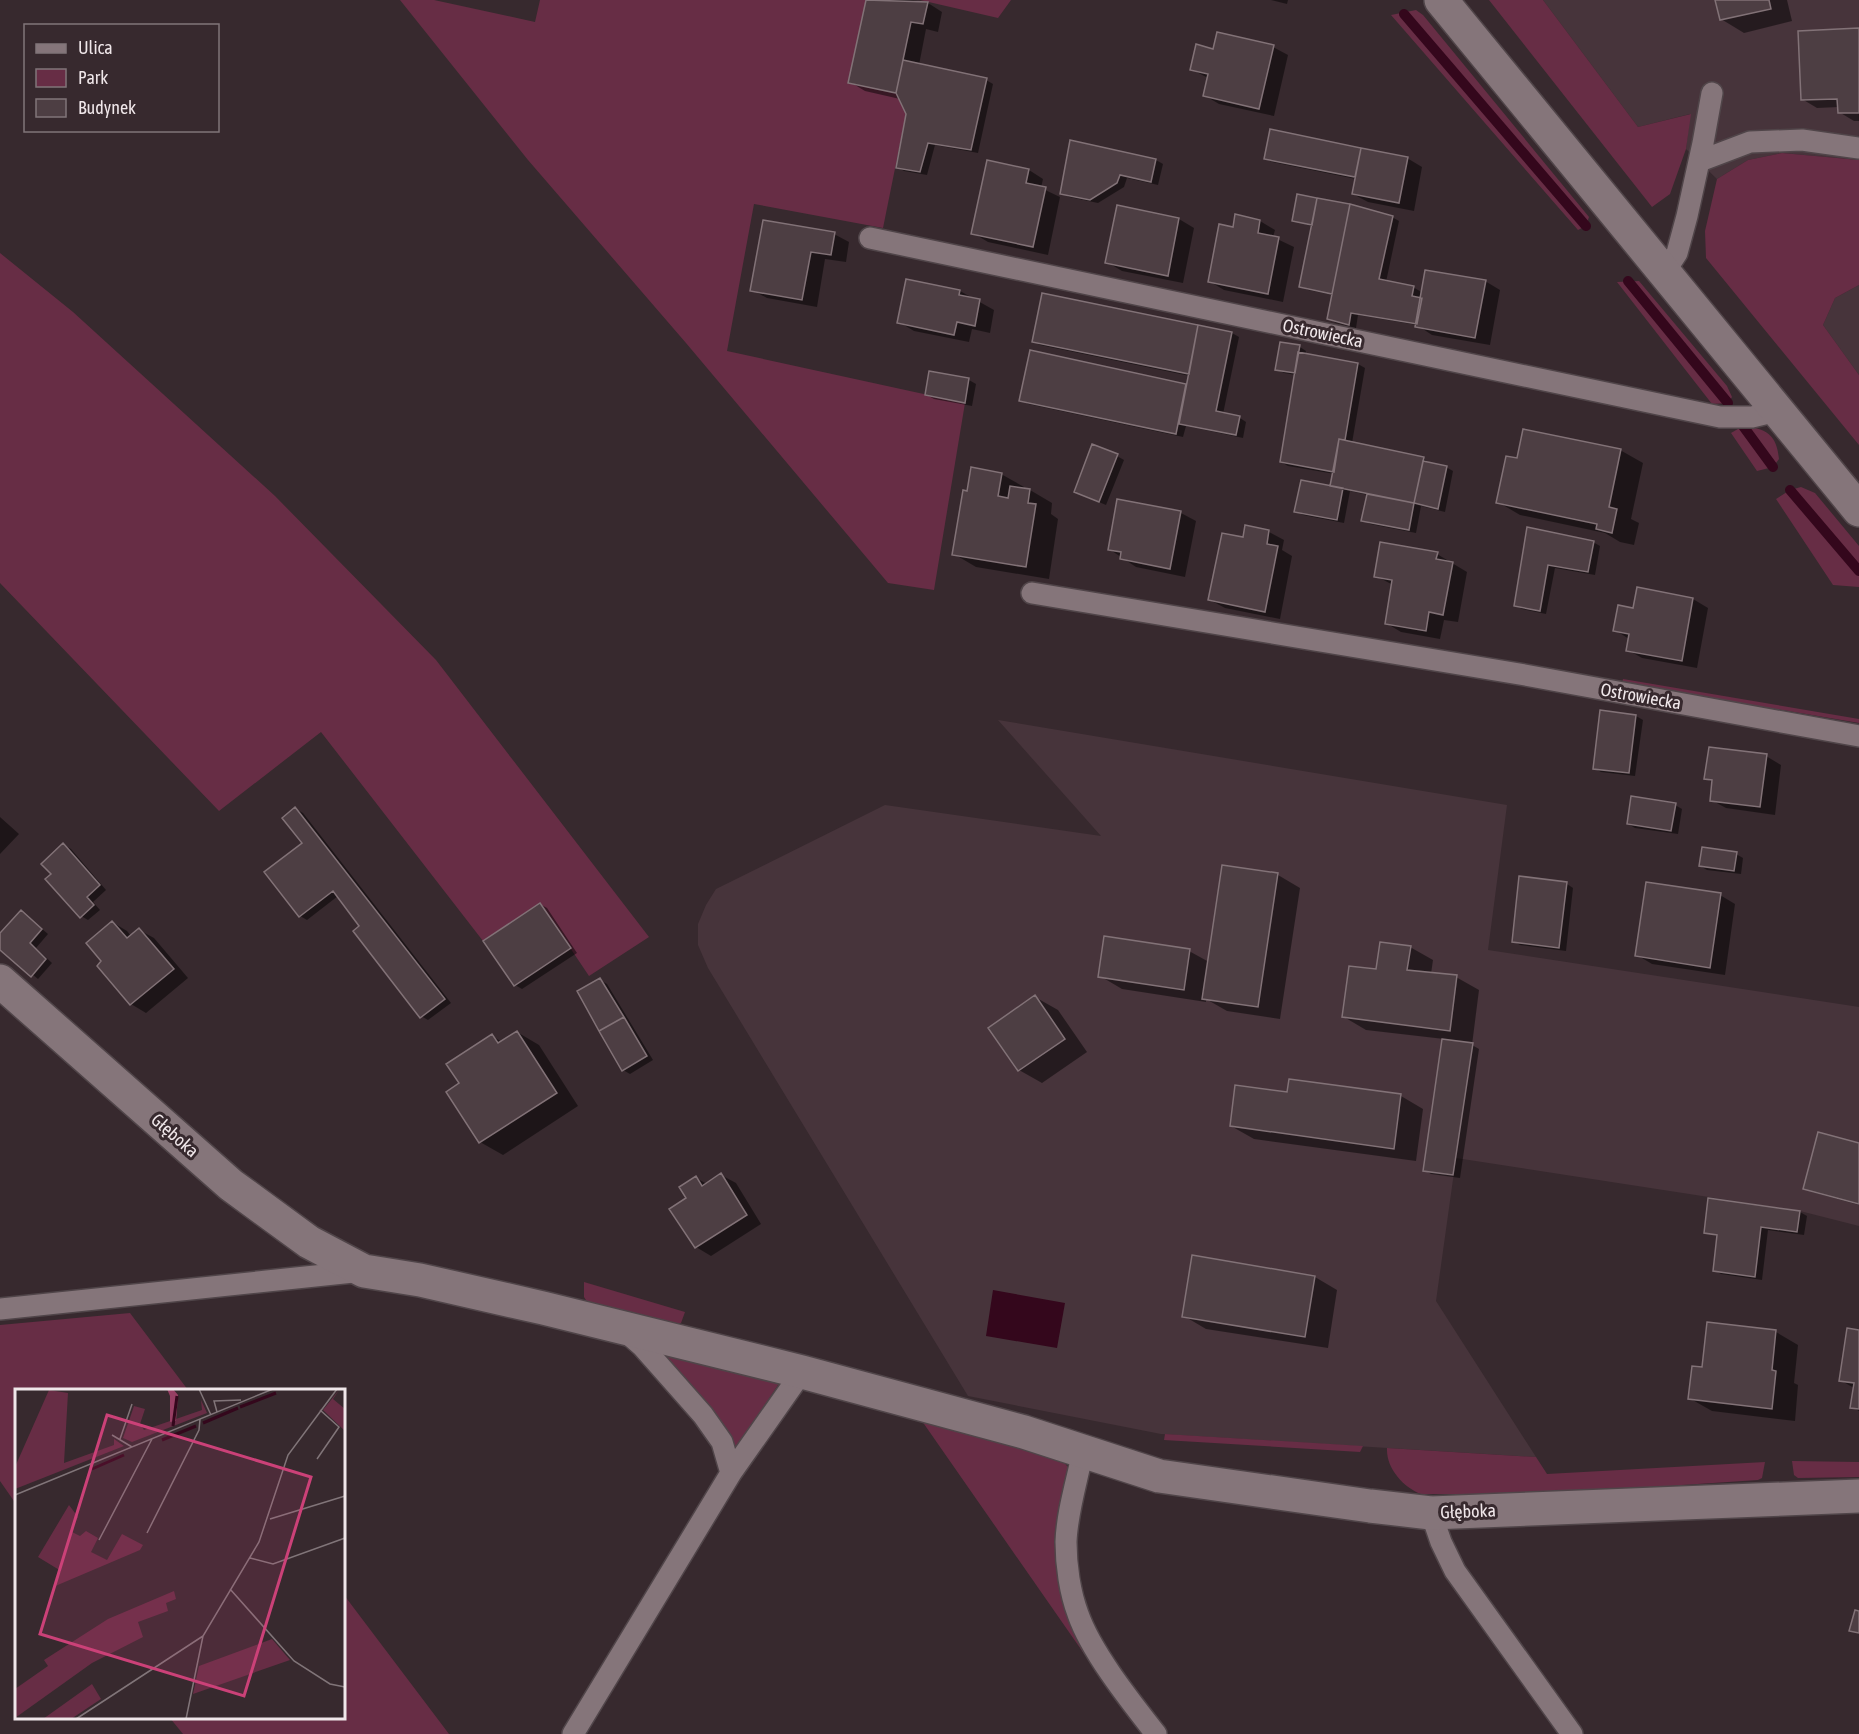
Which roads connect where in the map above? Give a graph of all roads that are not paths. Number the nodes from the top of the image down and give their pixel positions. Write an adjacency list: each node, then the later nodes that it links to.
1 (1441, 0): 6 (street)
2 (1712, 93): 4 (lane)
3 (1859, 148): 4 (lane)
4 (1700, 161): 6 (lane)
5 (870, 238): 7 (lane, Ostrowiecka)
6 (1664, 273): 7 (street)
7 (1777, 411): 8 (street)
8 (1859, 510)
9 (1032, 593): 10 (lane, Ostrowiecka)
10 (1859, 736)
11 (0, 981): 12 (street, Głęboka)
12 (364, 1270): 13 (lane); 14 (street, Głęboka)
13 (0, 1309)
14 (619, 1326): 15 (street, Głęboka); 17 (lane)
15 (802, 1371): 16 (street, Głęboka); 17 (lane)
16 (1083, 1451): 19 (street, Głęboka); 21 (lane)
17 (731, 1473): 20 (lane)
18 (1859, 1496): 19 (street, Głęboka)
19 (1431, 1513): 22 (lane)
20 (573, 1734)
21 (1156, 1734)
22 (1572, 1734)

